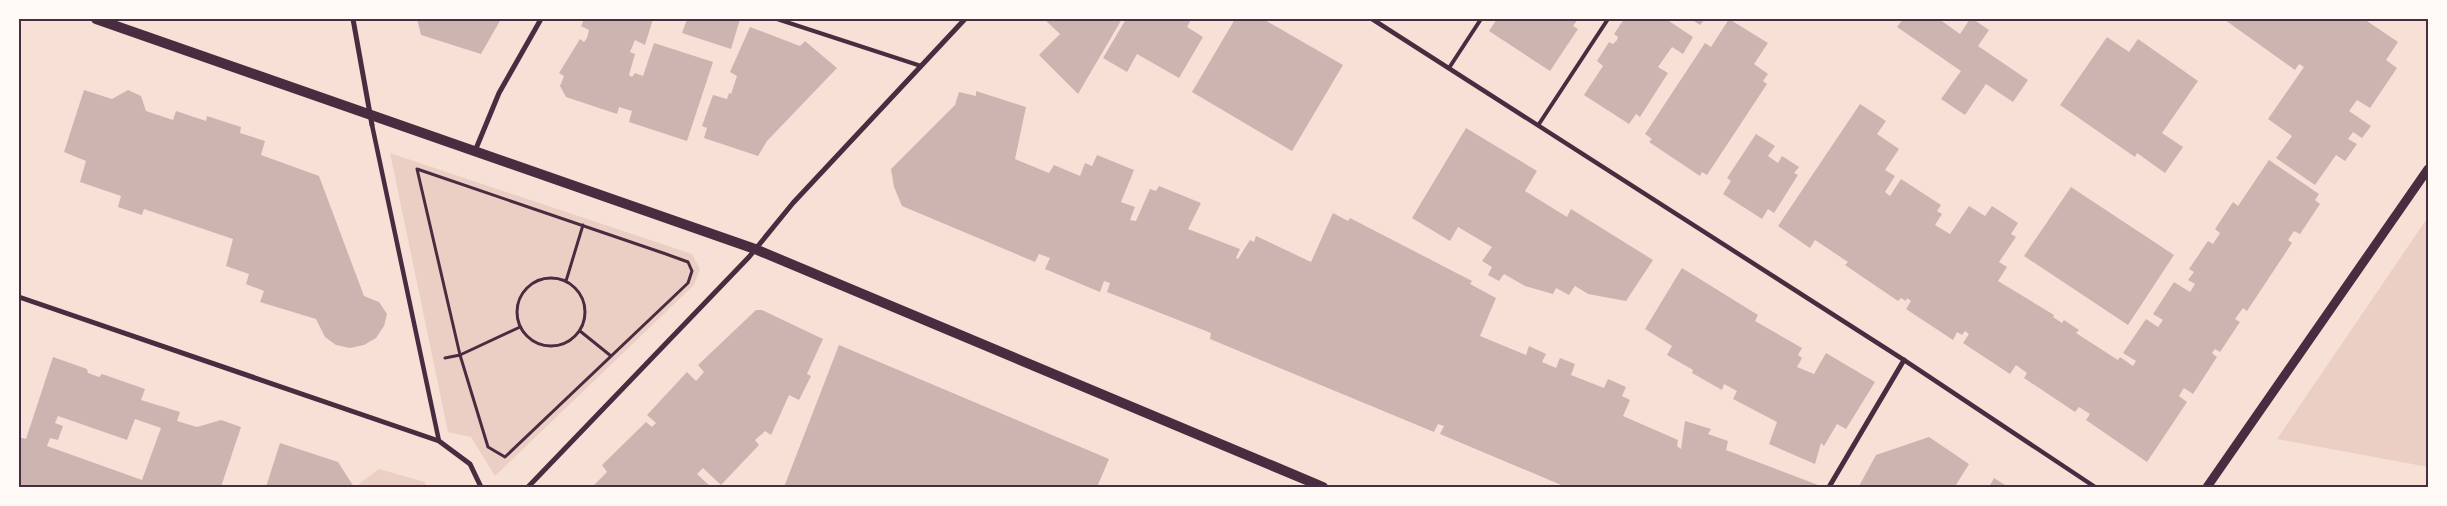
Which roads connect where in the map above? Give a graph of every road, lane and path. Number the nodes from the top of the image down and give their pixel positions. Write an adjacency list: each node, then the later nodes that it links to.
1 (96, 19): 11 (main road)
2 (353, 19): 11 (street)
3 (541, 19): 13 (street)
4 (777, 19): 9 (lane)
5 (965, 19): 9 (street)
6 (1372, 19): 10 (street)
7 (1481, 19): 10 (lane)
8 (1608, 19): 12 (lane)
9 (921, 66): 16 (street)
10 (1449, 68): 12 (street)
11 (371, 120): 13 (main road); 24 (street)
12 (1539, 124): 23 (street)
13 (475, 151): 16 (main road)
14 (2428, 169): 31 (street)
15 (583, 225): 17 (path); 21 (path); 22 (path)
16 (752, 253): 27 (street); 28 (main road)
17 (566, 281): 19 (path); 20 (path)
18 (19, 297): 25 (street)
19 (520, 327): 20 (path); 21 (path)
20 (580, 332): 22 (path)
21 (460, 355): 22 (path); 24 (path)
22 (611, 356)
23 (1904, 360): 29 (street); 30 (street)
24 (423, 362): 25 (street)
25 (439, 442): 26 (street)
26 (481, 487)
27 (528, 487)
28 (1323, 487)
29 (1829, 487)
30 (2094, 487)
31 (2207, 487)

